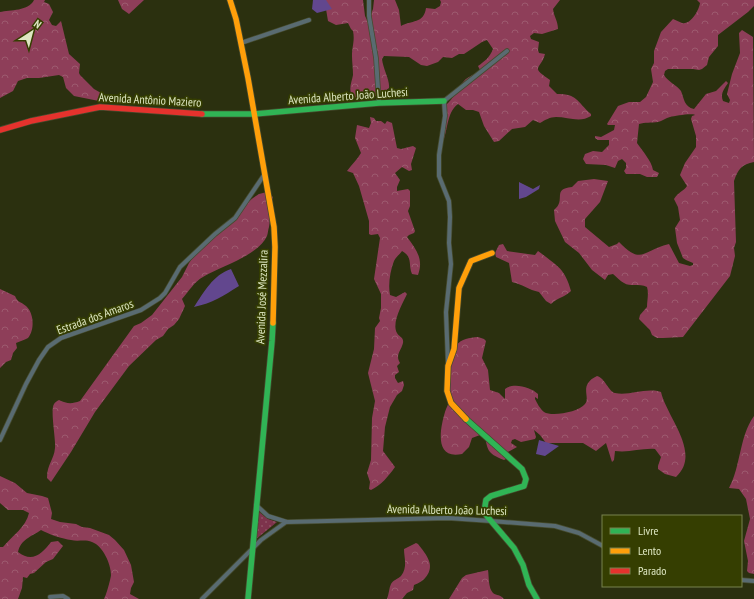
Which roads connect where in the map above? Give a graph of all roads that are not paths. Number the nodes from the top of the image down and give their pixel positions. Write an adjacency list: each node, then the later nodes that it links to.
1 (230, 0): 4 (street, Avenida José Mezzalira)
2 (369, 0): 7 (street)
3 (309, 20): 4 (street)
4 (241, 43): 8 (street, Avenida José Mezzalira)
5 (507, 52): 6 (street)
6 (444, 101): 7 (street, Avenida Alberto João Luchesi); 12 (street)
7 (379, 103): 8 (street, Avenida Alberto João Luchesi)
8 (254, 114): 9 (street, Avenida Antônio Maziero); 10 (street, Avenida José Mezzalira)
9 (0, 130)
10 (264, 175): 13 (street, Estrada dos Amaros); 14 (street, Avenida José Mezzalira)
11 (492, 253): 12 (street)
12 (448, 366): 15 (street)
13 (0, 440)
14 (256, 505): 16 (street); 18 (street, Avenida José Mezzalira)
15 (491, 520): 16 (street, Avenida Alberto João Luchesi); 17 (street, Avenida Alberto João Luchesi); 25 (street)
16 (287, 522): 18 (street)
17 (602, 545)
18 (252, 548): 23 (street); 24 (street, Avenida José Mezzalira)
19 (742, 580): 20 (street)
20 (754, 581)
21 (50, 597): 22 (street)
22 (68, 599)
23 (202, 599)
24 (248, 599)
25 (537, 599)

